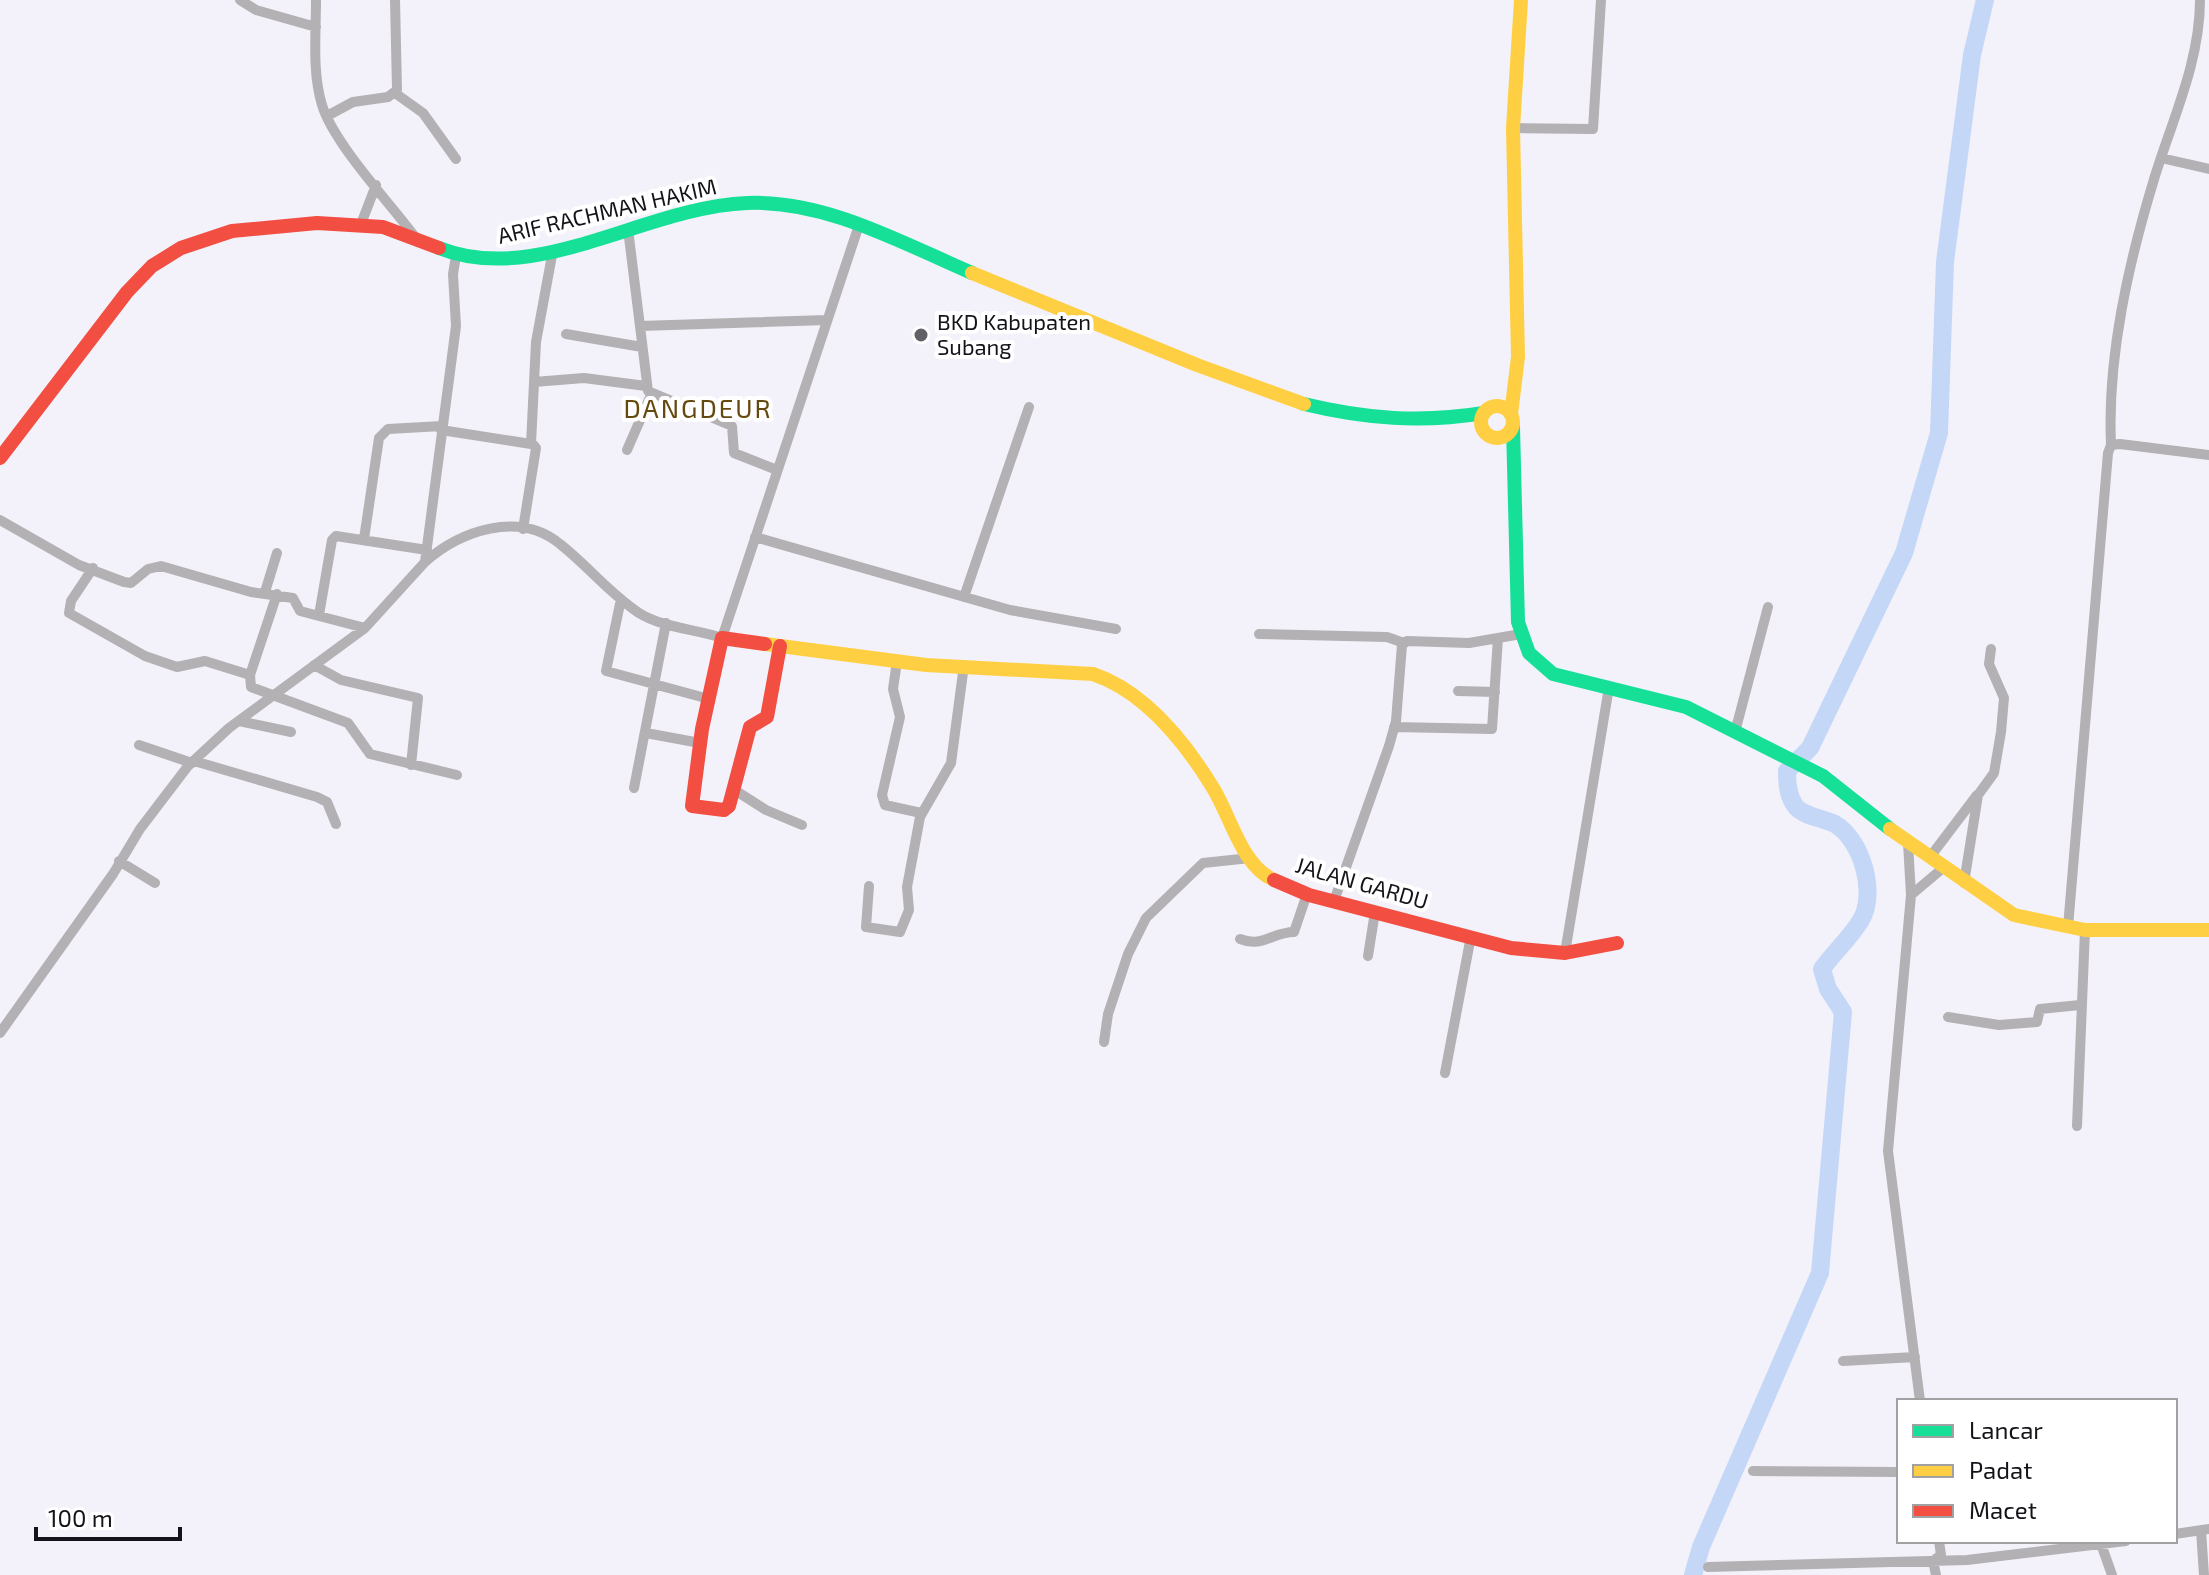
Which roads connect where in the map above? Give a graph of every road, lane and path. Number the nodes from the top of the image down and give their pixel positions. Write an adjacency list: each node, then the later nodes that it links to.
1 (240, 0): 7 (street)
2 (316, 0): 7 (street)
3 (395, 0): 8 (street)
4 (1521, 0): 10 (main road)
5 (1601, 0): 10 (street)
6 (2200, 0): 11 (street)
7 (316, 27): 9 (street)
8 (395, 93): 9 (street); 12 (street)
9 (327, 116): 14 (street)
10 (1513, 128): 25 (main road)
11 (2161, 158): 13 (street); 36 (street)
12 (456, 159)
13 (2209, 169)
14 (376, 185): 15 (street); 18 (street)
15 (361, 224): 18 (main road, ARIF RACHMAN HAKIM); 39 (main road, ARIF RACHMAN HAKIM)
16 (859, 225): 17 (main road, ARIF RACHMAN HAKIM); 21 (street); 30 (main road, ARIF RACHMAN HAKIM)
17 (628, 229): 19 (main road, ARIF RACHMAN HAKIM); 22 (street)
18 (416, 239): 20 (main road, ARIF RACHMAN HAKIM)
19 (553, 250): 20 (main road, ARIF RACHMAN HAKIM); 26 (street)
20 (456, 256): 32 (street)
21 (827, 320): 22 (street); 41 (street)
22 (640, 326): 24 (street)
23 (566, 334): 24 (street)
24 (642, 347): 27 (street)
25 (1516, 379): 29 (main road); 31 (main road)
26 (534, 382): 27 (street); 35 (street)
27 (648, 390): 37 (street); 41 (street)
28 (1029, 407): 51 (street)
29 (1488, 410): 30 (main road, ARIF RACHMAN HAKIM); 31 (main road); 33 (main road)
30 (1454, 419): 33 (main road)
31 (1512, 420): 34 (main road); 40 (main road)
32 (441, 428): 35 (street); 45 (street); 47 (street)
33 (1482, 430): 34 (main road)
34 (1502, 438): 40 (main road)
35 (531, 442): 43 (street)
36 (2111, 445): 38 (street); 103 (street)
37 (627, 450)
38 (2209, 455)
39 (0, 458)
40 (1514, 459): 60 (main road)
41 (777, 470): 44 (street)
42 (0, 520): 48 (street)
43 (523, 529): 47 (street); 52 (street)
44 (755, 537): 51 (street); 58 (street)
45 (364, 539): 47 (street); 54 (street)
46 (277, 553): 49 (street)
47 (428, 556): 56 (street)
48 (93, 568): 49 (street); 68 (street)
49 (265, 592): 50 (street)
50 (277, 594): 54 (street); 68 (street)
51 (964, 597): 57 (street)
52 (621, 599): 55 (street); 69 (street)
53 (1768, 607): 78 (street)
54 (319, 615): 56 (street)
55 (666, 623): 58 (street); 69 (street)
56 (365, 628): 66 (street)
57 (1116, 629)
58 (724, 632): 63 (main road, JALAN GARDU); 74 (main road)
59 (1259, 634): 62 (street)
60 (1521, 634): 61 (street); 70 (main road)
61 (1498, 638): 62 (street); 72 (street)
62 (1404, 643): 76 (street)
63 (780, 646): 65 (main road, JALAN GARDU); 86 (main road)
64 (1991, 649): 87 (street)
65 (897, 661): 67 (main road, JALAN GARDU); 88 (street)
66 (314, 665): 73 (street); 83 (street)
67 (964, 665): 88 (street); 93 (main road, JALAN GARDU)
68 (250, 675): 73 (street)
69 (657, 684): 74 (street); 79 (street)
70 (1609, 687): 78 (main road); 109 (street)
71 (1458, 691): 72 (street)
72 (1495, 692): 76 (street)
73 (272, 697): 75 (street); 83 (street)
74 (709, 699): 80 (main road)
75 (239, 721): 77 (street); 82 (street)
76 (1394, 727): 101 (street)
77 (291, 732)
78 (1735, 732): 91 (main road)
79 (646, 733): 80 (street); 85 (street)
80 (700, 743): 86 (main road)
81 (139, 745): 82 (street)
82 (193, 762): 89 (street); 94 (street)
83 (411, 765): 84 (street)
84 (457, 775)
85 (634, 788)
86 (733, 789): 90 (street)
87 (1978, 795): 92 (street); 97 (street)
88 (921, 813): 98 (street)
89 (336, 824)
90 (802, 825)
91 (1908, 843): 92 (main road); 100 (street)
92 (1930, 857): 95 (main road)
93 (1250, 858): 99 (main road, JALAN GARDU); 114 (street)
94 (119, 861): 96 (street); 113 (street)
95 (1943, 868): 97 (main road); 100 (street)
96 (155, 883)
97 (1964, 883): 103 (main road)
98 (869, 886)
99 (1307, 894): 101 (main road, JALAN GARDU); 107 (street)
100 (1911, 895): 117 (street)
101 (1334, 901): 102 (main road, JALAN GARDU)
102 (1375, 912): 106 (main road, JALAN GARDU); 110 (street)
103 (2068, 927): 104 (main road)
104 (2085, 930): 105 (main road); 111 (street)
105 (2209, 930)
106 (1471, 936): 109 (main road, JALAN GARDU); 115 (street)
107 (1240, 939)
108 (1617, 943): 109 (main road, JALAN GARDU)
109 (1565, 953)
110 (1368, 956)
111 (2080, 1005): 112 (street); 116 (street)
112 (1948, 1017)
113 (0, 1033)
114 (1104, 1042)
115 (1445, 1073)
116 (2077, 1126)
117 (1915, 1357): 118 (street); 119 (street)
118 (1843, 1361)
119 (1920, 1399)
120 (1753, 1471): 121 (street)
121 (1897, 1472)
122 (2205, 1530): 123 (street); 131 (street)
123 (2177, 1534)
124 (1939, 1543): 127 (street)
125 (2109, 1543): 126 (street)
126 (2101, 1544): 127 (street); 130 (street)
127 (1933, 1561): 128 (street); 129 (street)
128 (1708, 1567)
129 (1936, 1575)
130 (2112, 1575)
131 (2204, 1575)

